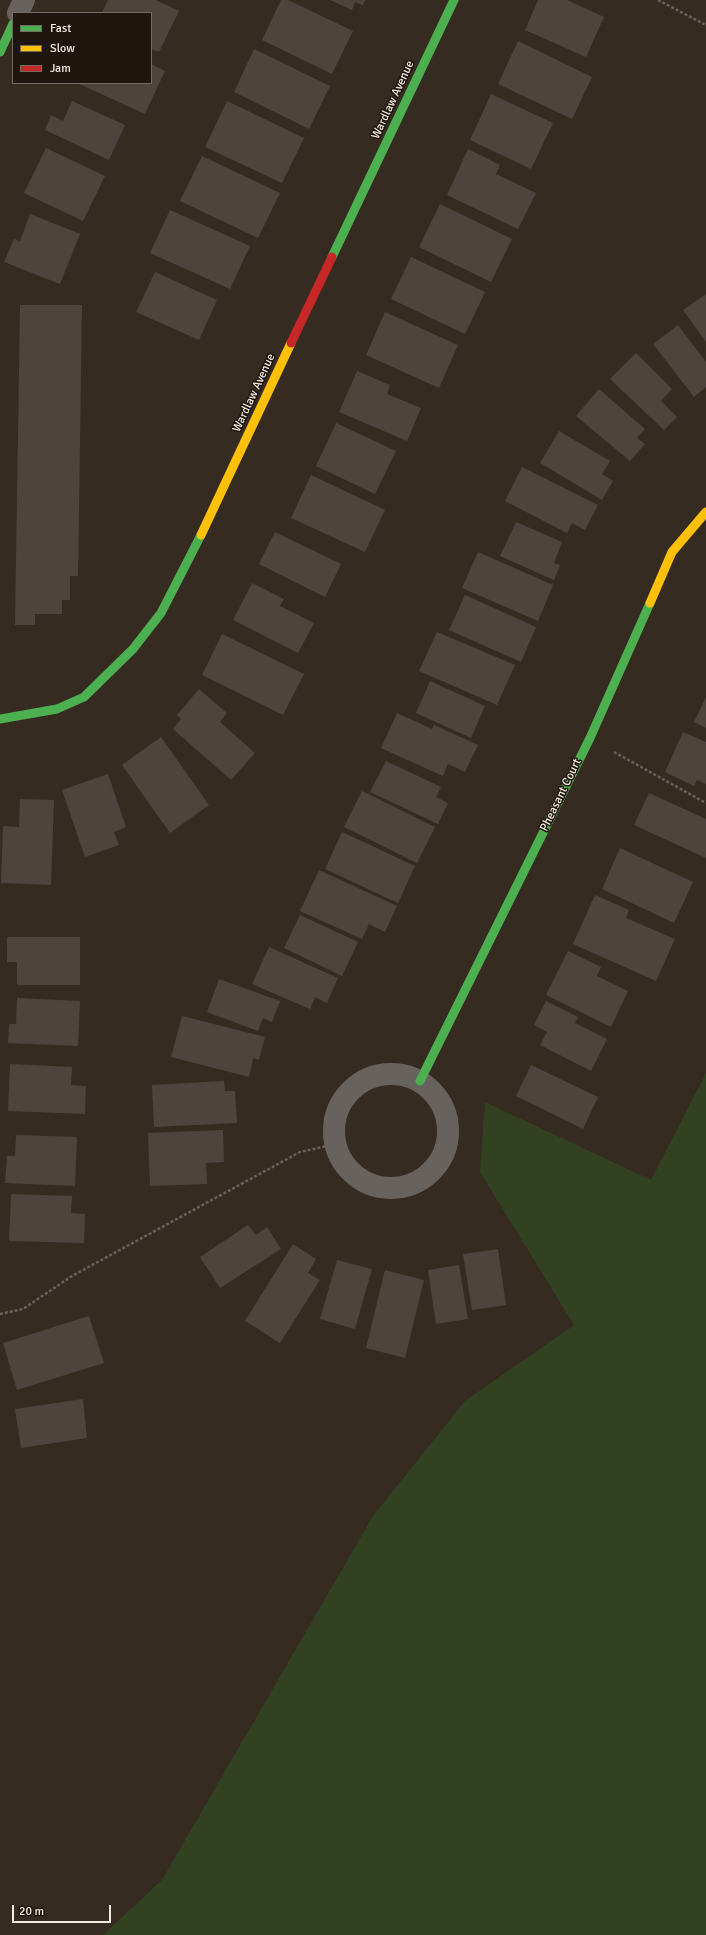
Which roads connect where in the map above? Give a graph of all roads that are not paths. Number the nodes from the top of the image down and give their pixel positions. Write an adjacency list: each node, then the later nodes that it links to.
1 (24, 0): 3 (street)
2 (454, 0): 7 (street, Wardlaw Avenue)
3 (18, 12)
4 (12, 26): 5 (street)
5 (0, 52)
6 (706, 512): 8 (street, Pheasant Court)
7 (0, 719)
8 (420, 1081): 8 (street)

